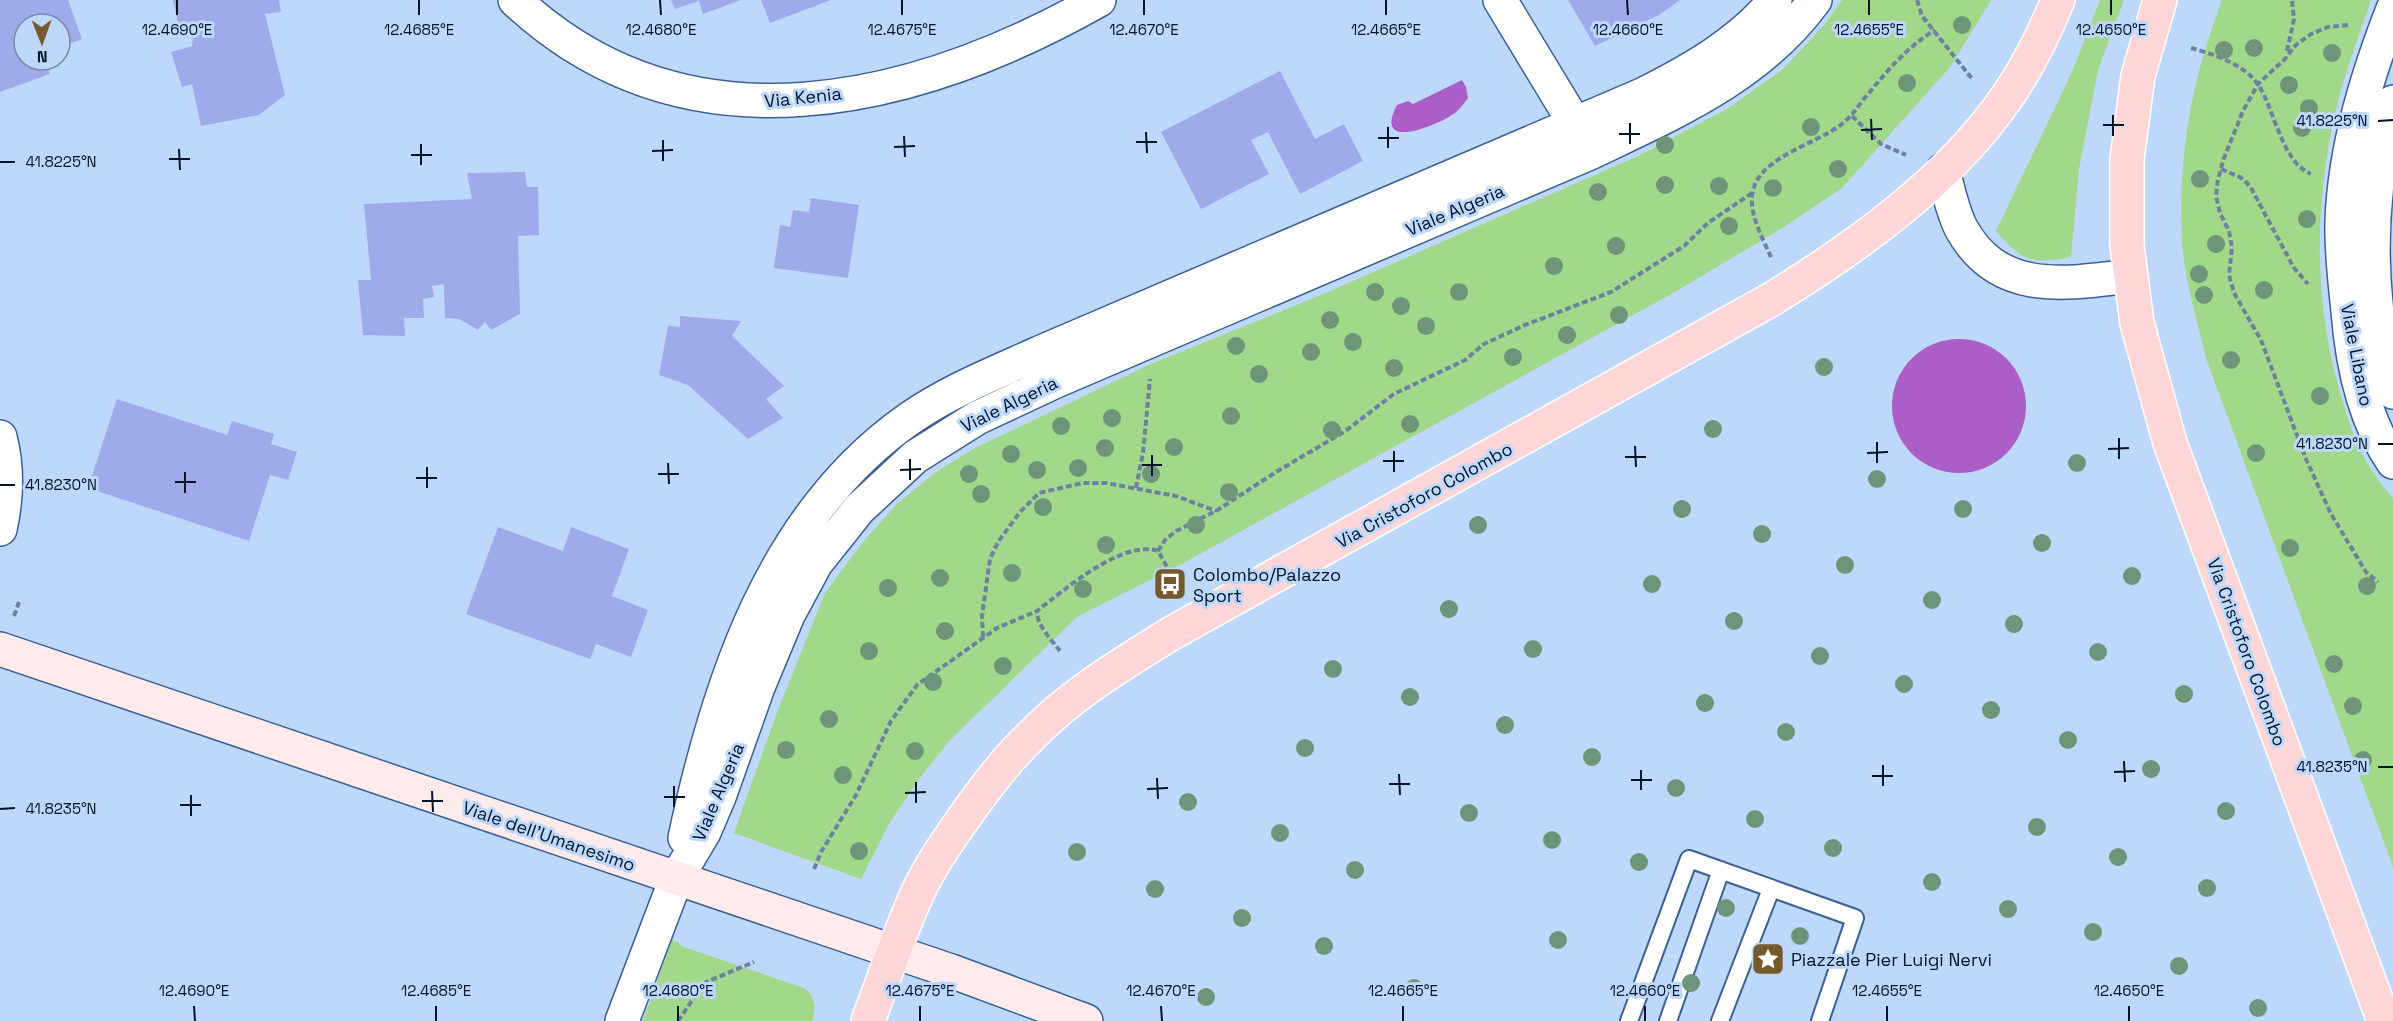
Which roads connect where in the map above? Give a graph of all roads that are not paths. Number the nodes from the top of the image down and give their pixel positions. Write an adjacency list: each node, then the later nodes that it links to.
1 (515, 0): 7 (street, Via Kenia)
2 (1500, 0): 10 (street)
3 (1775, 0): 10 (street, Viale Algeria)
4 (1815, 0): 11 (street, Viale Algeria)
5 (2058, 0): 12 (main road, Via Cristoforo Colombo)
6 (2160, 0): 14 (main road, Via Cristoforo Colombo)
7 (1078, 5)
8 (2393, 9): 13 (street, Viale Libano)
9 (2393, 102): 13 (street, Viale Libano)
10 (1575, 124): 11 (street); 21 (street, Viale Algeria)
11 (1592, 152): 21 (street, Viale Algeria)
12 (1943, 170): 14 (street); 23 (main road, Via Cristoforo Colombo)
13 (2357, 241): 15 (street, Viale Libano); 17 (street, Viale Libano)
14 (2129, 276): 31 (main road, Via Cristoforo Colombo)
15 (2393, 392)
16 (0, 437): 18 (street)
17 (2393, 462)
18 (0, 530)
19 (0, 649): 21 (street, Viale dell'Umanesimo)
20 (1721, 870): 22 (lane); 27 (lane); 28 (lane)
21 (676, 879): 23 (street, Viale dell'Umanesimo); 24 (street)
22 (1771, 889): 29 (lane); 30 (lane)
23 (895, 952): 25 (main road, Via Cristoforo Colombo); 26 (street)
24 (621, 1021)
25 (868, 1021)
26 (1086, 1021)
27 (1629, 1021)
28 (1668, 1021)
29 (1720, 1021)
30 (1820, 1021)
31 (2384, 1021)

